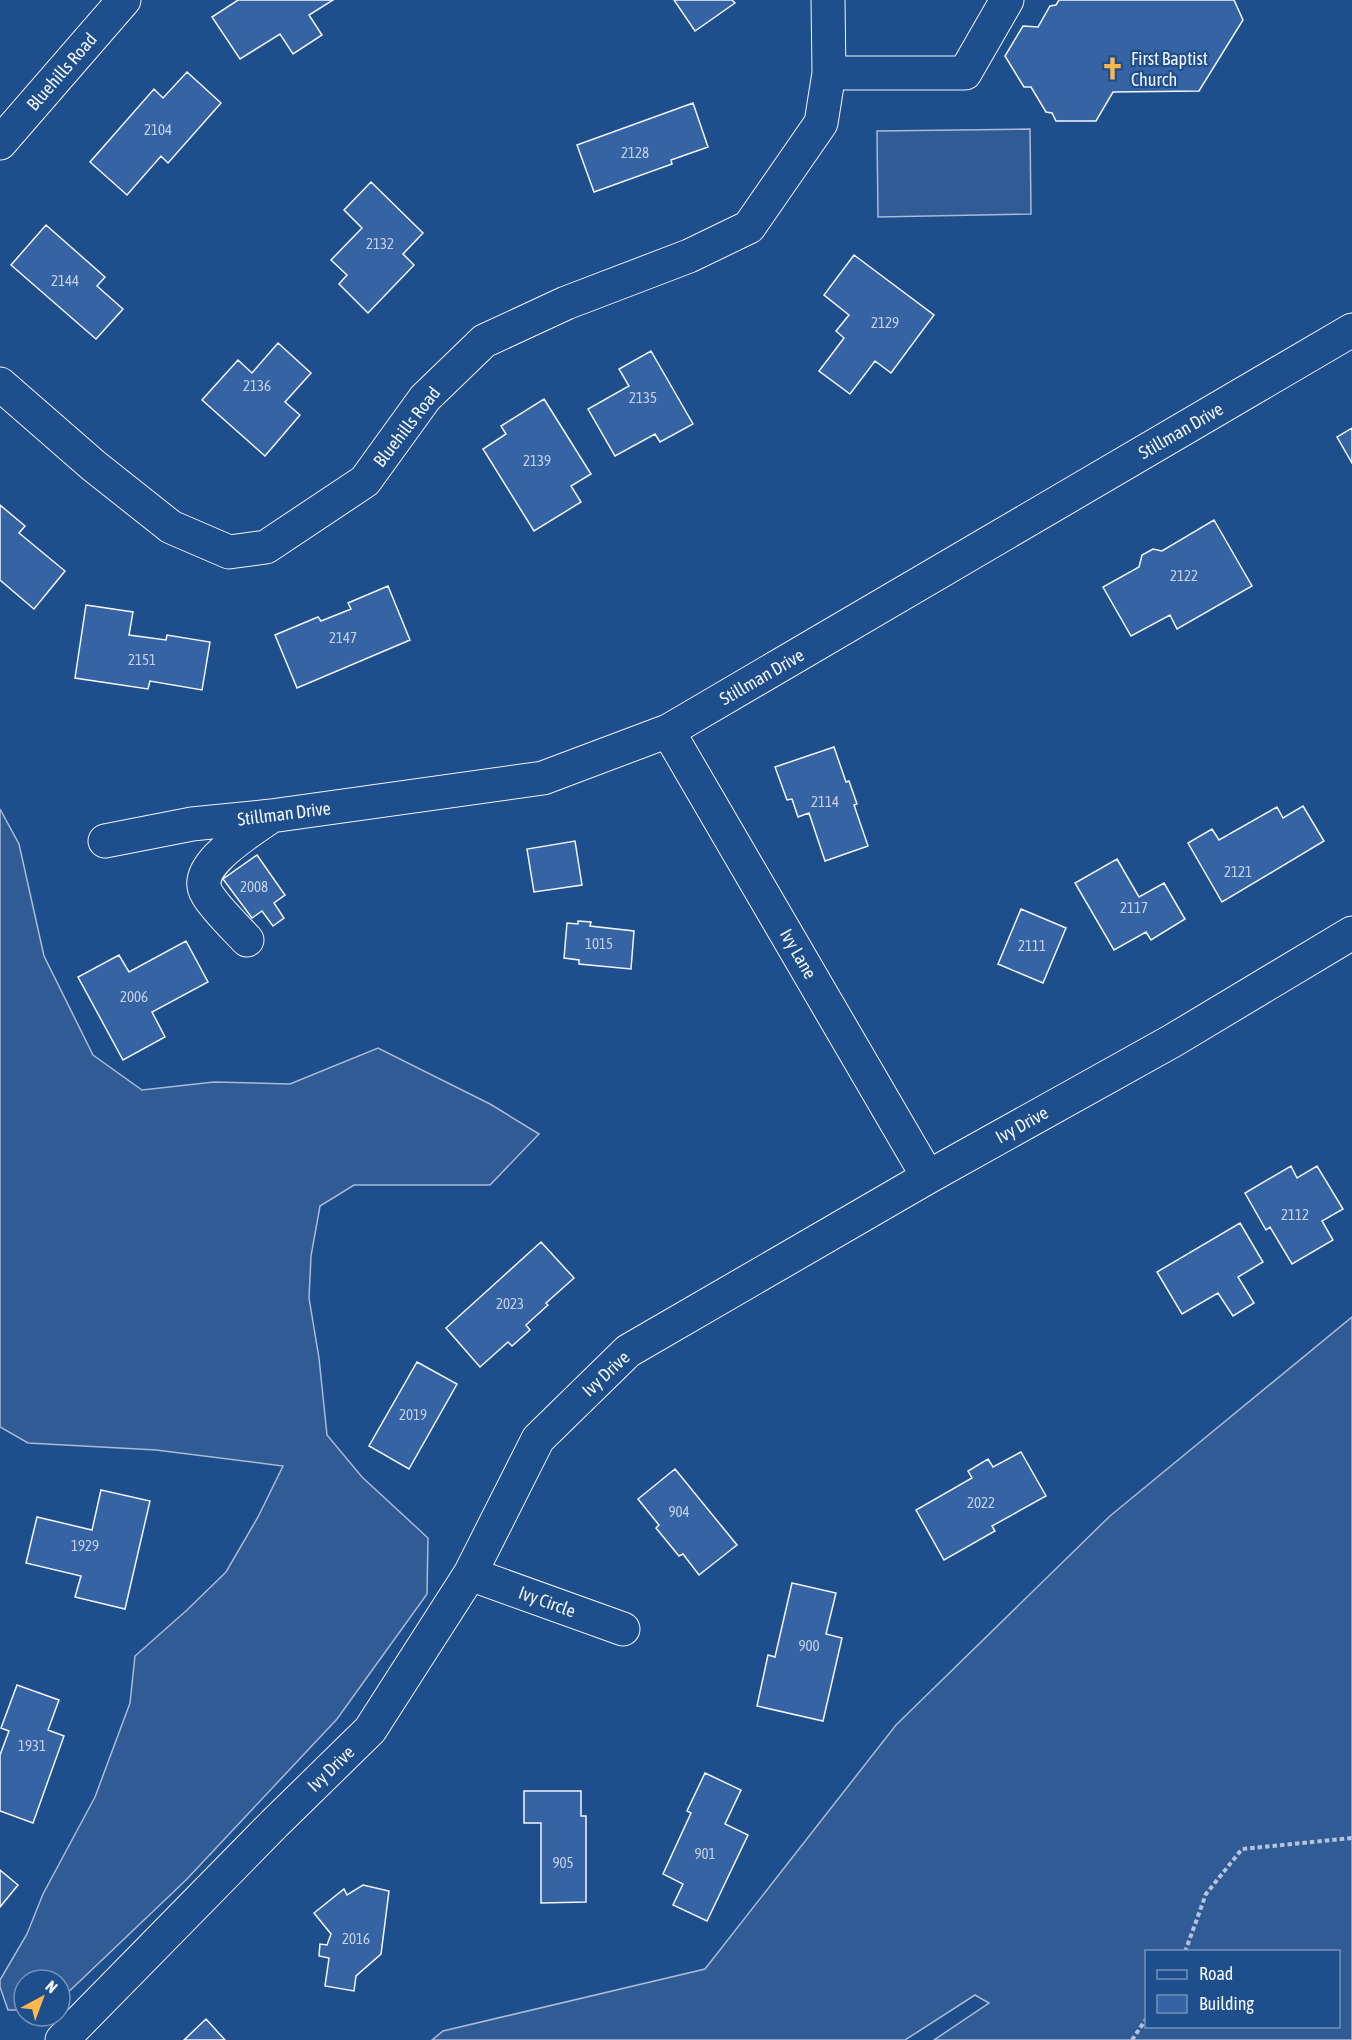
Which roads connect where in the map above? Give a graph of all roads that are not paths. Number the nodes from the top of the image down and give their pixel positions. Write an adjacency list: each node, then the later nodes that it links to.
1 (124, 0): 5 (street, Bluehills Road)
2 (828, 0): 4 (street, Bluehills Road)
3 (1007, 0): 4 (street)
4 (829, 73): 7 (street, Bluehills Road)
5 (0, 143)
6 (1352, 330): 8 (street, Stillman Drive)
7 (0, 384)
8 (668, 731): 9 (street, Stillman Drive); 13 (street, Ivy Lane)
9 (271, 816): 10 (street, Stillman Drive); 12 (street)
10 (105, 842)
11 (1352, 933): 13 (street, Ivy Drive)
12 (247, 940)
13 (928, 1177): 14 (street, Ivy Drive)
14 (470, 1575): 15 (street, Ivy Circle); 16 (street, Ivy Drive)
15 (624, 1629)
16 (62, 2040)

